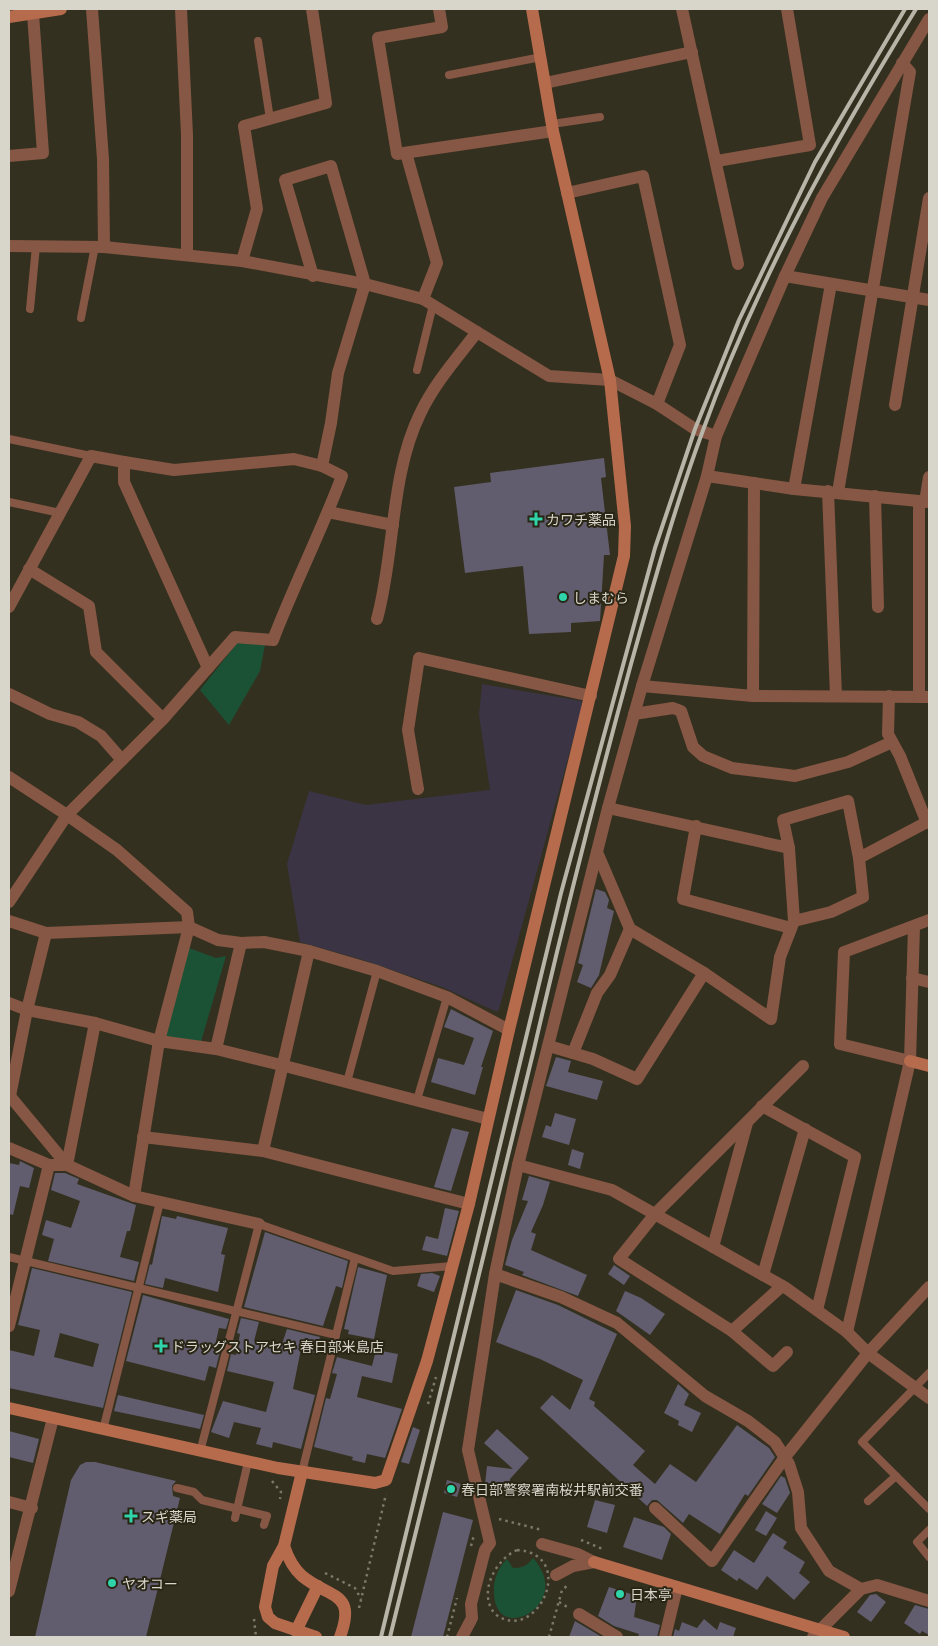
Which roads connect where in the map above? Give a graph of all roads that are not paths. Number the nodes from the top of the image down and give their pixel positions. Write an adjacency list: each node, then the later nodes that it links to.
1 (56, 9): 9 (street)
2 (92, 9): 28 (street)
3 (181, 9): 29 (street)
4 (312, 9): 19 (street)
5 (440, 9): 21 (street)
6 (532, 9): 14 (street)
7 (682, 9): 13 (street)
8 (787, 9): 23 (street)
9 (32, 14): 10 (street); 22 (street)
10 (9, 17)
11 (929, 19): 15 (street)
12 (258, 41): 19 (lane)
13 (692, 52): 17 (street); 23 (street)
14 (541, 57): 16 (lane); 17 (street)
15 (902, 63): 33 (street); 36 (street)
16 (449, 75)
17 (545, 83): 20 (street)
18 (600, 117): 20 (lane)
19 (270, 119): 30 (street)
20 (553, 128): 21 (street); 24 (street)
21 (406, 153): 39 (street)
22 (9, 156)
23 (717, 161): 31 (street)
24 (567, 193): 44 (street); 45 (street)
25 (929, 198): 37 (street)
26 (9, 246): 27 (street)
27 (36, 246): 28 (street); 40 (lane)
28 (100, 246): 29 (street); 41 (lane)
29 (187, 255): 30 (street)
30 (242, 261): 32 (street)
31 (738, 264)
32 (313, 276): 34 (street); 34 (street)
33 (784, 276): 35 (street); 47 (street)
34 (365, 284): 39 (street); 51 (street)
35 (831, 284): 36 (street); 55 (street)
36 (872, 290): 37 (street); 56 (street)
37 (912, 297): 38 (street); 46 (street)
38 (929, 300)
39 (428, 302): 42 (street); 43 (lane)
40 (30, 309)
41 (81, 318)
42 (477, 332): 44 (street); 62 (street)
43 (418, 370)
44 (610, 380): 45 (street); 71 (street)
45 (657, 404): 47 (street)
46 (894, 405)
47 (716, 436): 52 (street)
48 (9, 439): 49 (lane)
49 (91, 456): 50 (street); 61 (street)
50 (124, 462): 51 (street); 68 (street)
51 (322, 466): 60 (street)
52 (707, 476): 54 (street); 69 (street)
53 (929, 477): 59 (street)
54 (754, 483): 55 (street); 72 (street)
55 (794, 489): 56 (street)
56 (833, 492): 57 (street); 73 (street)
57 (874, 496): 59 (street); 66 (street)
58 (9, 502): 61 (lane)
59 (925, 502): 64 (street)
60 (328, 512): 62 (street); 68 (street)
61 (60, 513): 63 (street)
62 (393, 525): 67 (street)
63 (29, 570): 65 (street); 77 (street)
64 (924, 580): 75 (street)
65 (9, 607)
66 (878, 607)
67 (377, 619)
68 (208, 668): 77 (street)
69 (642, 686): 72 (street); 76 (street)
70 (9, 694): 79 (street)
71 (592, 696): 81 (street); 107 (street)
72 (753, 696): 73 (street)
73 (836, 696): 74 (street)
74 (889, 696): 75 (street); 78 (street)
75 (924, 697)
76 (634, 714): 78 (street); 82 (street)
77 (163, 719): 79 (street)
78 (892, 742): 84 (street)
79 (122, 760): 83 (street)
80 (9, 777): 83 (street)
81 (418, 789)
82 (608, 808): 85 (street); 87 (street)
83 (67, 815): 89 (street); 93 (street)
84 (928, 822): 88 (street)
85 (696, 826): 86 (street); 92 (street)
86 (789, 848): 88 (street); 92 (street)
87 (597, 852): 95 (street); 109 (street)
88 (859, 858): 92 (street)
89 (9, 902)
90 (929, 920): 94 (street)
91 (9, 921): 96 (street)
92 (792, 924): 100 (street)
93 (189, 927): 96 (street); 97 (street); 108 (street)
94 (914, 927): 101 (street); 112 (street)
95 (630, 929): 100 (street); 111 (street)
96 (46, 933): 105 (street)
97 (241, 943): 98 (street); 110 (street)
98 (308, 951): 99 (street); 113 (street)
99 (377, 971): 103 (street); 116 (lane)
100 (704, 974): 111 (street)
101 (912, 978): 102 (street); 112 (street)
102 (929, 982)
103 (447, 997): 107 (street); 118 (lane)
104 (9, 1003): 105 (street)
105 (27, 1010): 106 (street); 117 (street)
106 (95, 1023): 108 (street); 127 (street)
107 (508, 1030): 120 (street)
108 (159, 1040): 110 (street); 123 (street)
109 (549, 1046): 111 (street); 128 (street)
110 (216, 1049): 113 (street)
111 (573, 1053)
112 (910, 1061): 115 (street); 148 (street)
113 (281, 1065): 116 (street); 125 (street)
114 (803, 1066): 119 (street)
115 (929, 1066)
116 (347, 1082): 118 (street)
117 (9, 1096): 127 (street)
118 (417, 1100): 120 (street)
119 (762, 1106): 121 (street); 122 (street)
120 (488, 1119): 131 (street)
121 (748, 1120): 132 (street); 134 (street)
122 (805, 1129): 140 (street); 144 (street)
123 (143, 1138): 125 (street); 129 (street)
124 (9, 1148): 126 (street)
125 (263, 1150): 131 (street)
126 (49, 1165): 127 (street); 137 (street)
127 (67, 1165): 129 (street)
128 (518, 1165): 132 (street); 139 (street)
129 (134, 1196): 130 (street)
130 (160, 1202): 133 (street); 143 (lane)
131 (469, 1204): 138 (street)
132 (655, 1214): 134 (street); 147 (street)
133 (259, 1224): 136 (lane); 145 (lane)
134 (713, 1247): 140 (street)
135 (9, 1257): 137 (lane)
136 (355, 1258): 138 (lane); 149 (lane)
137 (26, 1261): 143 (lane); 146 (street)
138 (452, 1266): 161 (street)
139 (495, 1274): 159 (street); 190 (street)
140 (763, 1275): 141 (street)
141 (782, 1286): 144 (street); 147 (street)
142 (929, 1287): 151 (street)
143 (140, 1289): 145 (lane); 157 (lane)
144 (817, 1310): 148 (street)
145 (236, 1312): 149 (lane); 158 (lane)
146 (9, 1326)
147 (732, 1332): 150 (street)
148 (847, 1332): 151 (street)
149 (336, 1334): 161 (lane)
150 (787, 1352)
151 (868, 1353): 153 (street); 159 (street)
152 (929, 1373): 153 (lane)
153 (915, 1388): 154 (street); 162 (lane)
154 (929, 1398)
155 (9, 1408): 156 (street)
156 (53, 1418): 157 (street); 167 (street)
157 (103, 1430): 158 (street)
158 (200, 1452): 160 (street)
159 (785, 1457): 168 (street); 182 (street)
160 (248, 1462): 161 (street); 170 (lane)
161 (302, 1472): 176 (street)
162 (896, 1476): 165 (lane); 169 (lane)
163 (177, 1488): 164 (lane)
164 (202, 1500): 170 (lane); 171 (lane)
165 (868, 1501)
166 (9, 1502): 167 (street)
167 (32, 1508): 183 (street)
168 (655, 1508)
169 (929, 1508)
170 (237, 1509): 172 (lane); 173 (lane)
171 (200, 1510)
172 (235, 1518)
173 (264, 1525)
174 (929, 1530): 177 (lane)
175 (542, 1544): 178 (street)
176 (284, 1546): 180 (street); 186 (street)
177 (929, 1557)
178 (594, 1562): 179 (street); 181 (street)
179 (556, 1576)
180 (318, 1586): 186 (street); 189 (street)
181 (677, 1587): 187 (street); 192 (street)
182 (861, 1589): 184 (street); 187 (street)
183 (9, 1591)
184 (929, 1600)
185 (579, 1614): 191 (street)
186 (296, 1631): 188 (street)
187 (816, 1634): 193 (street)
188 (316, 1637)
189 (339, 1637)
190 (462, 1637)
191 (617, 1637)
192 (665, 1637)
193 (844, 1637)

